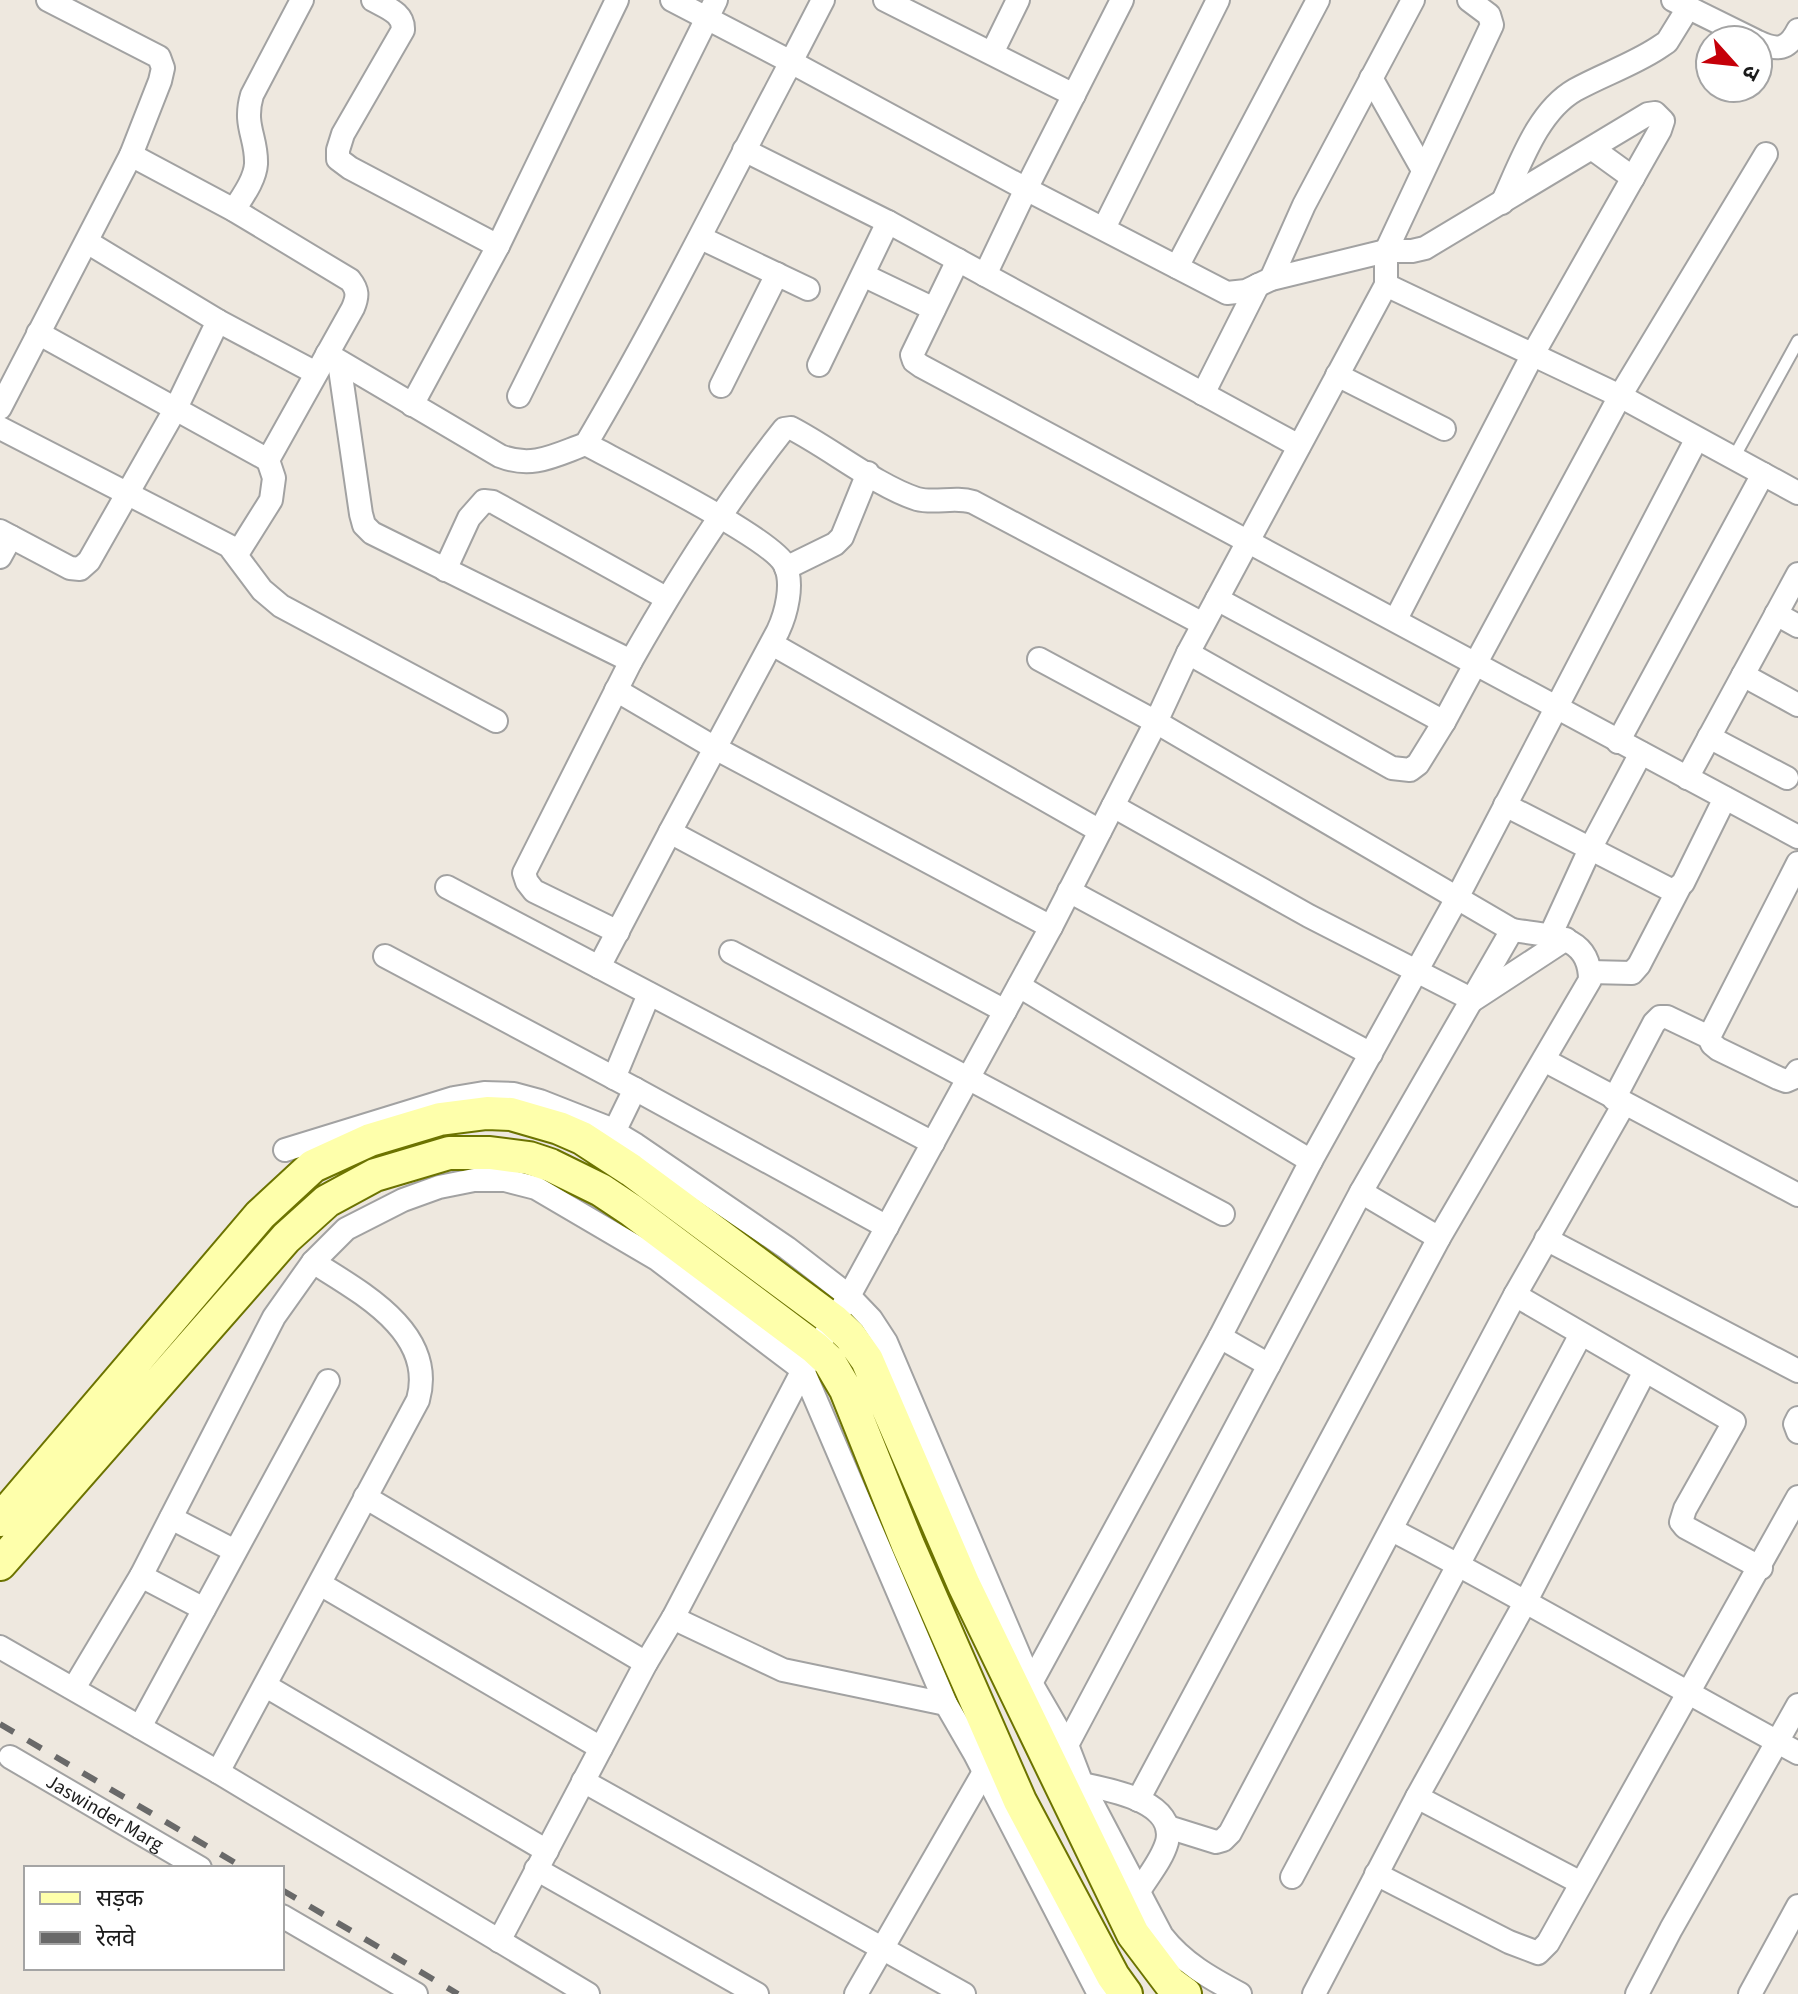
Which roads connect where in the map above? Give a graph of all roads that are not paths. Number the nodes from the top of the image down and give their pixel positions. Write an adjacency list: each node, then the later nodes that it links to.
1 (48, 0): 26 (street)
2 (302, 0): 31 (street)
3 (373, 0): 36 (street)
4 (617, 0): 36 (street)
5 (672, 0): 15 (street)
6 (823, 0): 20 (street)
7 (885, 0): 19 (street)
8 (1018, 0): 19 (street)
9 (1122, 0): 22 (street)
10 (1218, 0): 33 (street)
11 (1318, 0): 39 (street)
12 (1413, 0): 21 (street)
13 (1469, 0): 27 (street)
14 (1681, 4): 16 (street); 30 (street)
15 (711, 9): 20 (street); 56 (street)
16 (1722, 24)
17 (1798, 30): 18 (street)
18 (1774, 49)
19 (992, 53): 22 (street)
20 (791, 62): 24 (street); 29 (street)
21 (1371, 78): 27 (street); 43 (street)
22 (1074, 95): 29 (street)
23 (1593, 149): 28 (street); 28 (street); 30 (street)
24 (744, 150): 32 (street); 34 (street)
25 (1766, 154): 57 (street)
26 (131, 155): 31 (street); 35 (street)
27 (1423, 170): 37 (street)
28 (1633, 178): 50 (street)
29 (1026, 189): 33 (street); 42 (street)
30 (1502, 203): 37 (street)
31 (234, 210): 51 (street)
32 (888, 222): 38 (street); 41 (street)
33 (1104, 228): 39 (street)
34 (701, 238): 40 (street); 64 (street)
35 (87, 242): 47 (street); 48 (street)
36 (498, 246): 58 (street)
37 (1386, 251): 43 (street); 44 (street)
38 (958, 260): 42 (street); 46 (street)
39 (1177, 267): 43 (street)
40 (777, 274): 45 (street); 54 (street)
41 (863, 275): 46 (street); 52 (street)
42 (985, 275): 55 (street)
43 (1264, 282): 55 (street)
44 (1386, 285): 50 (street); 53 (street)
45 (808, 289)
46 (934, 309): 74 (street)
47 (218, 321): 51 (street); 60 (street)
48 (38, 333): 59 (street); 60 (street)
49 (1798, 341): 66 (lane)
50 (1533, 354): 57 (street); 83 (street)
51 (327, 363): 58 (street); 67 (street); 78 (street)
52 (819, 365)
53 (1337, 375): 62 (street); 65 (street)
54 (721, 386)
55 (1203, 394): 65 (street)
56 (519, 396)
57 (1620, 396): 63 (street); 90 (street)
58 (412, 405): 64 (street)
59 (0, 408)
60 (176, 408): 67 (street); 71 (street)
61 (0, 428): 71 (street)
62 (1444, 429)
63 (1696, 440): 66 (street); 94 (street)
64 (586, 444): 72 (street)
65 (1299, 446): 74 (street)
66 (1733, 459): 69 (street)
67 (268, 460): 75 (street)
68 (868, 473): 72 (street); 77 (street); 84 (street)
69 (1763, 474): 70 (street); 99 (street)
70 (1798, 493)
71 (127, 495): 73 (street); 75 (street)
72 (720, 517): 77 (street); 80 (street)
73 (5, 534): 76 (street)
74 (1248, 541): 81 (street); 83 (street)
75 (232, 550): 95 (street)
76 (0, 557)
77 (786, 568): 86 (street)
78 (445, 570): 80 (street); 89 (street)
79 (1798, 574): 82 (street)
80 (666, 598): 89 (street)
81 (1217, 599): 84 (street); 97 (street)
82 (1776, 614): 85 (street); 91 (street)
83 (1396, 619): 90 (street)
84 (1203, 624): 87 (street)
85 (1798, 626)
86 (772, 644): 100 (street); 107 (street)
87 (1188, 653): 96 (street); 97 (street)
88 (1039, 659): 96 (street)
89 (631, 661): 92 (street)
90 (1474, 665): 94 (street); 97 (street)
91 (1743, 675): 93 (street); 98 (street)
92 (616, 690): 100 (street); 118 (street)
93 (1798, 705)
94 (1555, 706): 99 (street); 105 (street)
95 (496, 721)
96 (1156, 722): 106 (street); 115 (street)
97 (1444, 722)
98 (1709, 737): 102 (street); 103 (street)
99 (1618, 742): 101 (street)
100 (715, 748): 108 (street); 116 (street)
101 (1641, 753): 102 (street); 110 (street)
102 (1687, 778): 104 (street)
103 (1787, 778)
104 (1725, 798): 109 (street); 113 (street)
105 (1505, 805): 110 (street); 115 (street)
106 (1113, 806): 107 (street); 123 (street)
107 (1100, 831): 114 (street)
108 (670, 832): 118 (street); 128 (street)
109 (1798, 837)
110 (1590, 849): 113 (street); 119 (street)
111 (1798, 863): 129 (street)
112 (447, 887): 122 (street)
113 (1679, 888): 124 (street)
114 (1069, 891): 116 (street); 130 (street)
115 (1457, 898): 117 (street); 123 (street)
116 (1051, 927): 125 (street)
117 (1512, 930): 119 (street); 127 (street)
118 (618, 932): 122 (street)
119 (1558, 938): 124 (street); 127 (street)
120 (731, 952): 133 (street)
121 (385, 956): 134 (street)
122 (599, 967): 126 (street)
123 (1417, 969): 127 (street); 130 (street)
124 (1590, 972): 131 (street)
125 (1019, 986): 128 (street); 140 (street)
126 (649, 994): 134 (street); 138 (street)
127 (1473, 1000): 141 (street)
128 (1005, 1011): 133 (street)
129 (1709, 1037): 132 (street); 136 (street)
130 (1371, 1054): 140 (street)
131 (1544, 1060): 136 (street); 145 (street)
132 (1798, 1071)
133 (969, 1077): 138 (street); 143 (street)
134 (614, 1078): 135 (street)
135 (635, 1089): 137 (street); 144 (street)
136 (1619, 1102): 142 (street); 146 (street)
137 (614, 1132): 139 (street); 149 (street)
138 (933, 1143): 144 (street)
139 (285, 1150)
140 (1311, 1161): 151 (street)
141 (1361, 1192): 145 (street); 153 (street)
142 (1798, 1195)
143 (1223, 1214)
144 (887, 1227): 149 (street)
145 (1439, 1238): 192 (street)
146 (1546, 1239): 148 (street); 155 (street)
147 (313, 1262): 152 (street); 159 (street); 161 (street)
148 (1515, 1295): 150 (street); 163 (street)
149 (841, 1308): 152 (street); 162 (street); 175 (street); 211 (street)
150 (1580, 1336): 154 (street); 166 (street)
151 (1220, 1337): 153 (street); 175 (street)
152 (809, 1359): 165 (street); 172 (street); 179 (street); 210 (street)
153 (1269, 1365): 183 (street)
154 (1645, 1371): 167 (street); 170 (street)
155 (1798, 1371)
156 (328, 1381): 164 (street)
157 (1798, 1418): 158 (street)
158 (1798, 1432)
159 (365, 1497): 169 (street); 174 (street)
160 (1798, 1497): 167 (street)
161 (171, 1518): 164 (street); 168 (street)
162 (0, 1520)
163 (1392, 1530): 166 (street); 193 (street)
164 (235, 1551): 171 (street)
165 (0, 1564)
166 (1460, 1565): 170 (street); 197 (street)
167 (1761, 1568): 178 (street)
168 (141, 1576): 171 (street); 177 (street)
169 (320, 1584): 176 (street); 184 (street)
170 (1526, 1601): 178 (street); 191 (street)
171 (204, 1609): 181 (street)
172 (673, 1618): 174 (street); 179 (street)
173 (0, 1647): 177 (street)
174 (646, 1663): 184 (street)
175 (1031, 1683): 183 (street)
176 (266, 1686): 187 (street); 194 (street)
177 (74, 1688): 181 (street)
178 (1689, 1694): 182 (street); 198 (street)
179 (946, 1704): 188 (street)
180 (1798, 1705): 182 (street)
181 (140, 1727): 187 (street)
182 (1778, 1742): 185 (street); 214 (street)
183 (1067, 1745): 190 (street)
184 (601, 1748): 189 (street)
185 (1798, 1753)
186 (10, 1757): 195 (street, Jaswinder Marg)
187 (218, 1772): 202 (street)
188 (984, 1772): 203 (street); 204 (street)
189 (583, 1781): 194 (street); 203 (street)
190 (1082, 1784): 192 (street); 199 (street)
191 (1417, 1797): 196 (street); 198 (street)
192 (1138, 1800): 193 (street)
193 (1168, 1827): 199 (street)
194 (542, 1860): 202 (street); 207 (street)
195 (197, 1866)
196 (1376, 1874): 198 (street); 213 (street)
197 (1292, 1877)
198 (1581, 1883)
199 (1139, 1891): 212 (street)
200 (1798, 1906): 215 (street)
201 (284, 1917): 205 (street)
202 (499, 1941): 206 (street)
203 (882, 1948): 208 (street); 209 (street)
204 (1091, 1989)
205 (416, 1994)
206 (588, 1994)
207 (757, 1994)
208 (856, 1994)
209 (964, 1994)
210 (1126, 1994)
211 (1185, 1994)
212 (1240, 1994)
213 (1314, 1994)
214 (1637, 1994)
215 (1750, 1994)

